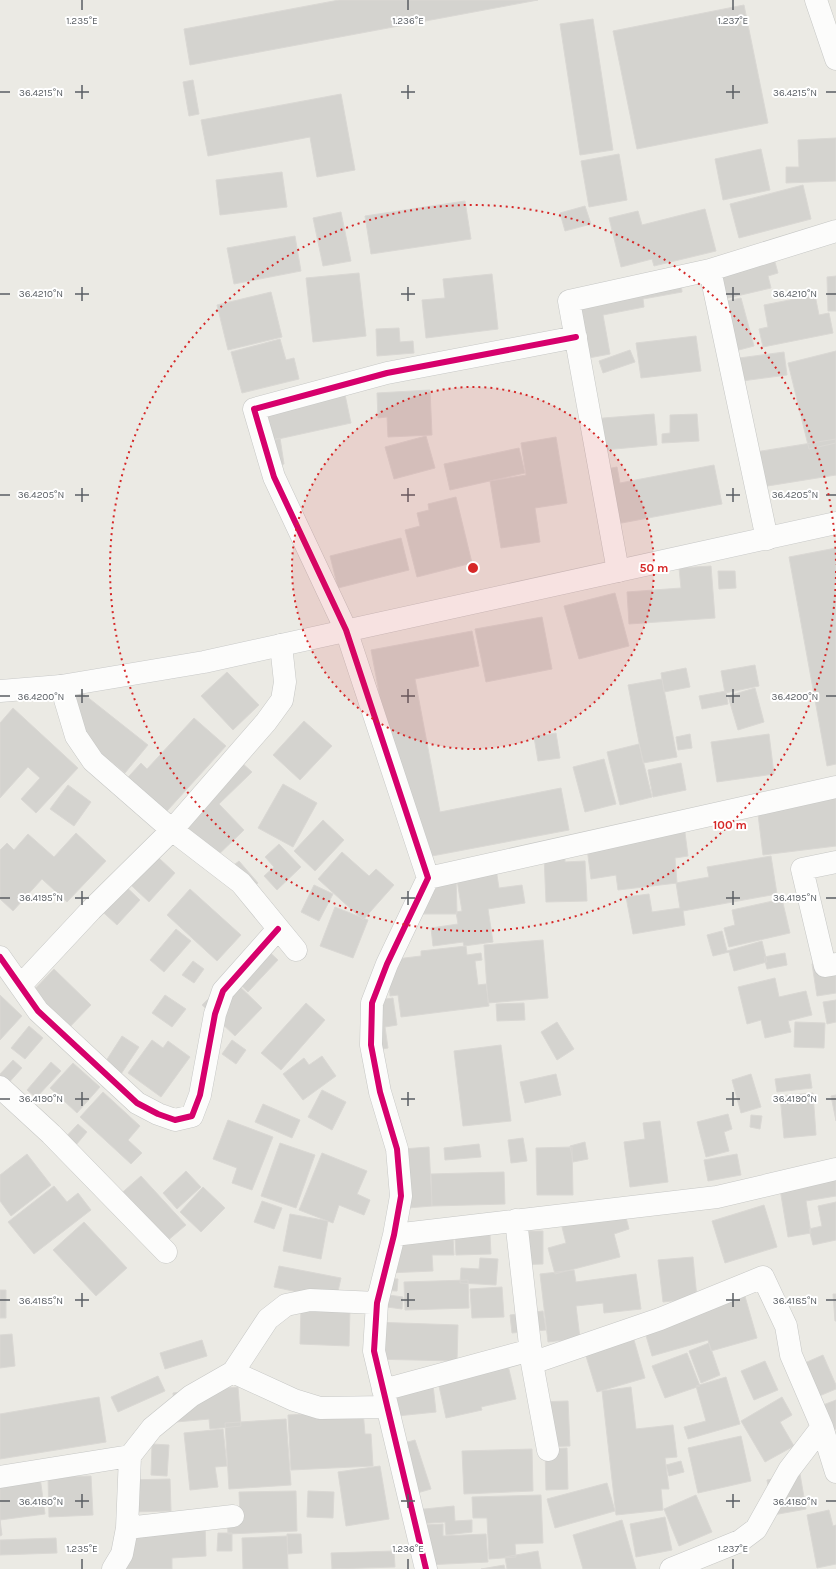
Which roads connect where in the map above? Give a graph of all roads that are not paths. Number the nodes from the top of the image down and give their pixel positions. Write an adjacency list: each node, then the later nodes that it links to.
1 (816, 0): 2 (street)
2 (830, 21): 3 (street)
3 (836, 58)
4 (836, 231): 5 (street)
5 (710, 270): 6 (street); 8 (street)
6 (576, 337): 9 (street); 10 (street)
7 (836, 523): 8 (street)
8 (767, 539): 9 (street)
9 (618, 571): 10 (street)
10 (346, 630): 11 (street); 17 (street)
11 (281, 645): 12 (street); 15 (street)
12 (61, 686): 13 (street); 15 (street)
13 (0, 691)
14 (836, 787): 17 (street)
15 (172, 830): 18 (street); 22 (street)
16 (836, 862): 21 (street)
17 (428, 878): 26 (street)
18 (278, 929): 19 (street); 22 (street)
19 (296, 950)
20 (0, 957): 22 (street)
21 (836, 964)
22 (21, 985)
23 (0, 1087): 27 (street)
24 (836, 1169): 25 (street)
25 (516, 1220): 26 (street); 29 (street)
26 (394, 1235): 28 (street)
27 (166, 1252)
28 (377, 1303): 30 (street); 31 (street)
29 (532, 1356): 31 (street); 32 (street); 33 (street)
30 (233, 1372): 31 (street); 34 (street)
31 (385, 1399): 40 (street)
32 (822, 1427): 35 (street); 41 (street)
33 (548, 1450)
34 (130, 1456): 36 (street); 38 (street)
35 (836, 1472)
36 (0, 1477)
37 (233, 1516): 38 (street)
38 (127, 1528): 39 (street)
39 (113, 1569)
40 (426, 1569)
41 (671, 1569)

